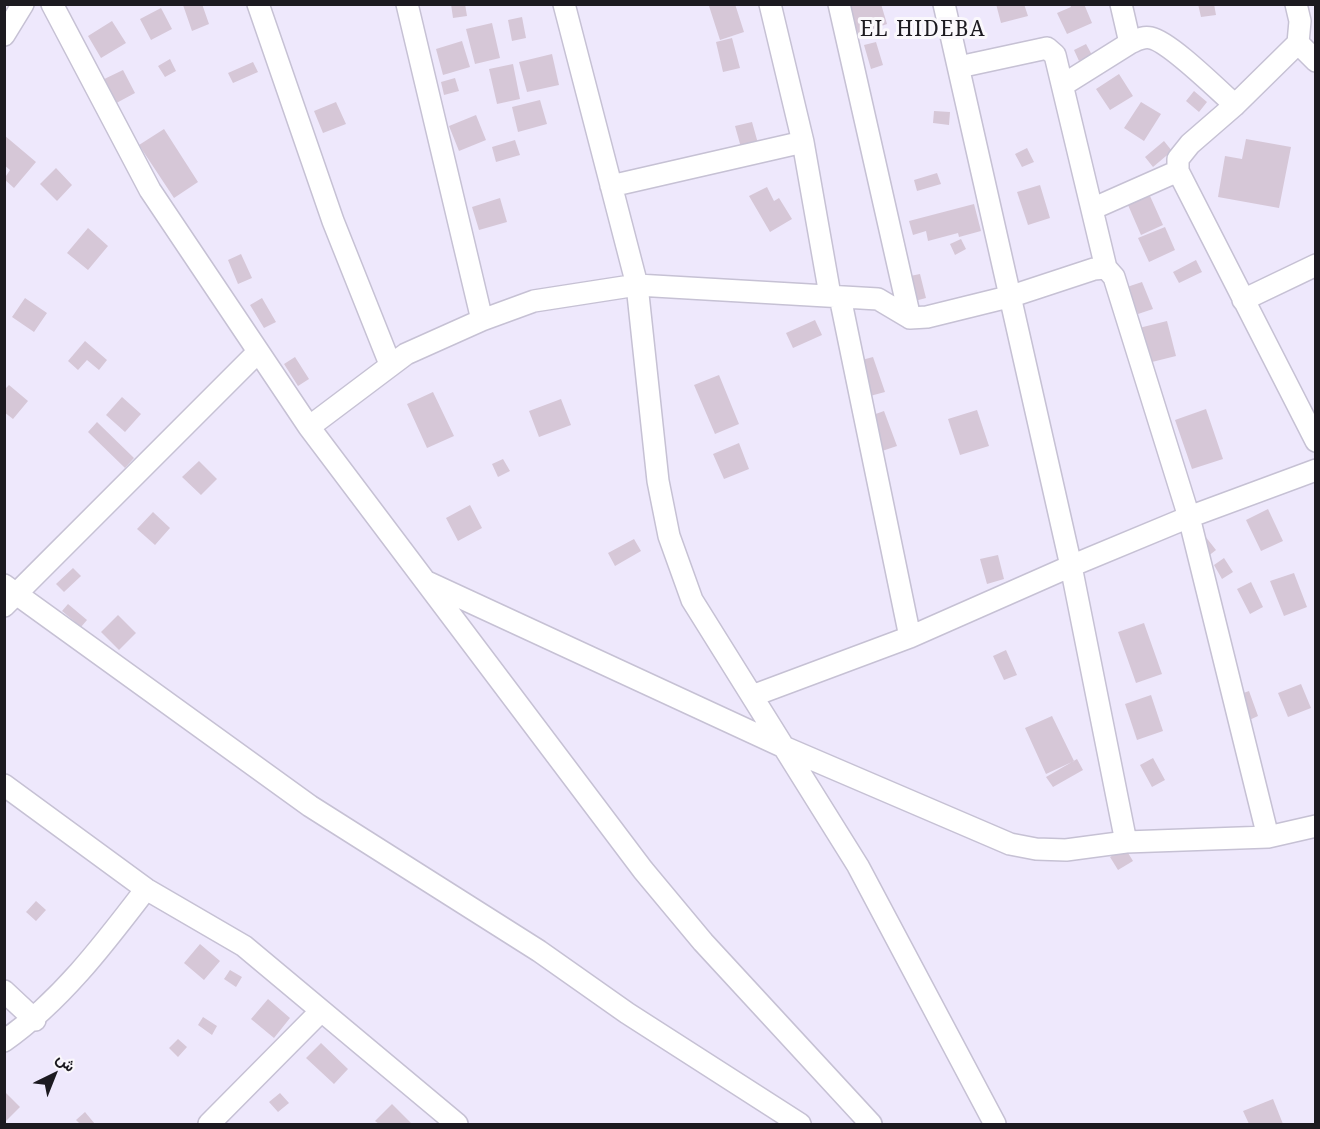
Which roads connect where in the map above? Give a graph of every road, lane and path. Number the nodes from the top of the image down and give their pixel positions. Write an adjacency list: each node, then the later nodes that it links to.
1 (23, 4): 11 (street)
2 (52, 4): 30 (street)
3 (258, 4): 31 (street)
4 (407, 4): 29 (street)
5 (564, 4): 20 (street)
6 (770, 4): 18 (street)
7 (839, 4): 28 (street)
8 (944, 4): 15 (street)
9 (1121, 4): 12 (street)
10 (1296, 4): 13 (street)
11 (4, 35)
12 (1130, 43): 16 (street); 17 (street)
13 (1298, 43): 14 (street); 17 (street)
14 (1316, 62)
15 (959, 67): 16 (street); 26 (street)
16 (1063, 85): 21 (street)
17 (1235, 105): 19 (street)
18 (803, 142): 20 (street); 25 (street)
19 (1178, 171): 21 (street); 27 (street)
20 (611, 186): 24 (street)
21 (1092, 209): 23 (street)
22 (1316, 266): 27 (street)
23 (1106, 268): 26 (street); 35 (street)
24 (637, 285): 25 (street); 29 (street); 40 (street)
25 (835, 296): 28 (street); 39 (street)
26 (1012, 296): 28 (street); 36 (street)
27 (1242, 300): 33 (street)
28 (910, 318)
29 (482, 320): 31 (street)
30 (258, 352): 32 (street); 38 (street)
31 (390, 364): 32 (street)
32 (309, 427): 37 (street)
33 (1316, 441)
34 (1316, 470): 35 (street)
35 (1189, 517): 36 (street); 44 (street)
36 (1071, 566): 39 (street); 45 (street)
37 (424, 580): 41 (street); 54 (street)
38 (8, 595): 53 (street)
39 (910, 638): 40 (street)
40 (752, 696): 41 (street)
41 (786, 748): 45 (street); 55 (street)
42 (4, 785): 46 (street)
43 (1316, 826): 44 (street)
44 (1268, 837): 45 (street)
45 (1126, 842)
46 (146, 889): 48 (street); 49 (street)
47 (4, 991): 49 (street)
48 (320, 1012): 51 (street); 52 (street)
49 (35, 1020): 50 (street)
50 (4, 1041)
51 (209, 1125)
52 (458, 1125)
53 (800, 1125)
54 (871, 1125)
55 (995, 1125)

